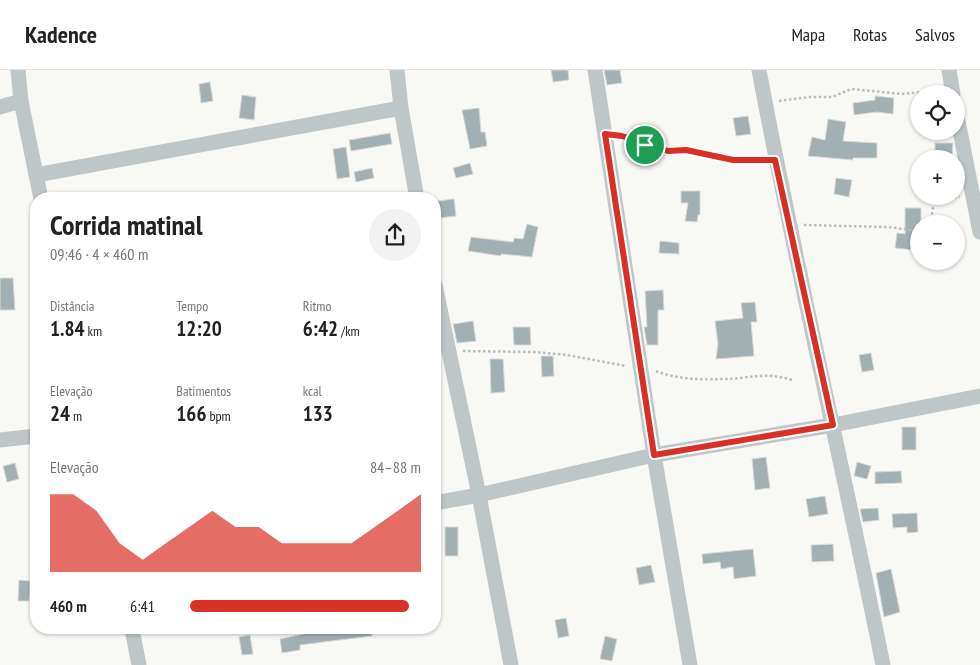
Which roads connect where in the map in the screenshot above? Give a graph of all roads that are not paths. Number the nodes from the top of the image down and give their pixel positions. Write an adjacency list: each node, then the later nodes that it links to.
1 (18, 70): 7 (street)
2 (397, 70): 9 (street)
3 (595, 70): 20 (street)
4 (759, 70): 17 (street)
5 (949, 70): 6 (street)
6 (952, 85)
7 (21, 100): 8 (street); 11 (street)
8 (0, 107)
9 (401, 108): 11 (street); 13 (street)
10 (961, 140): 14 (street)
11 (36, 175): 12 (street)
12 (40, 192)
13 (417, 192)
14 (980, 232)
15 (441, 316): 21 (street)
16 (980, 396): 17 (street)
17 (833, 425): 20 (street); 27 (street)
18 (30, 437): 19 (street)
19 (0, 440)
20 (654, 455): 21 (street); 26 (street)
21 (479, 495): 22 (street); 25 (street)
22 (441, 502)
23 (133, 634): 24 (street)
24 (140, 665)
25 (511, 665)
26 (690, 665)
27 (883, 665)

